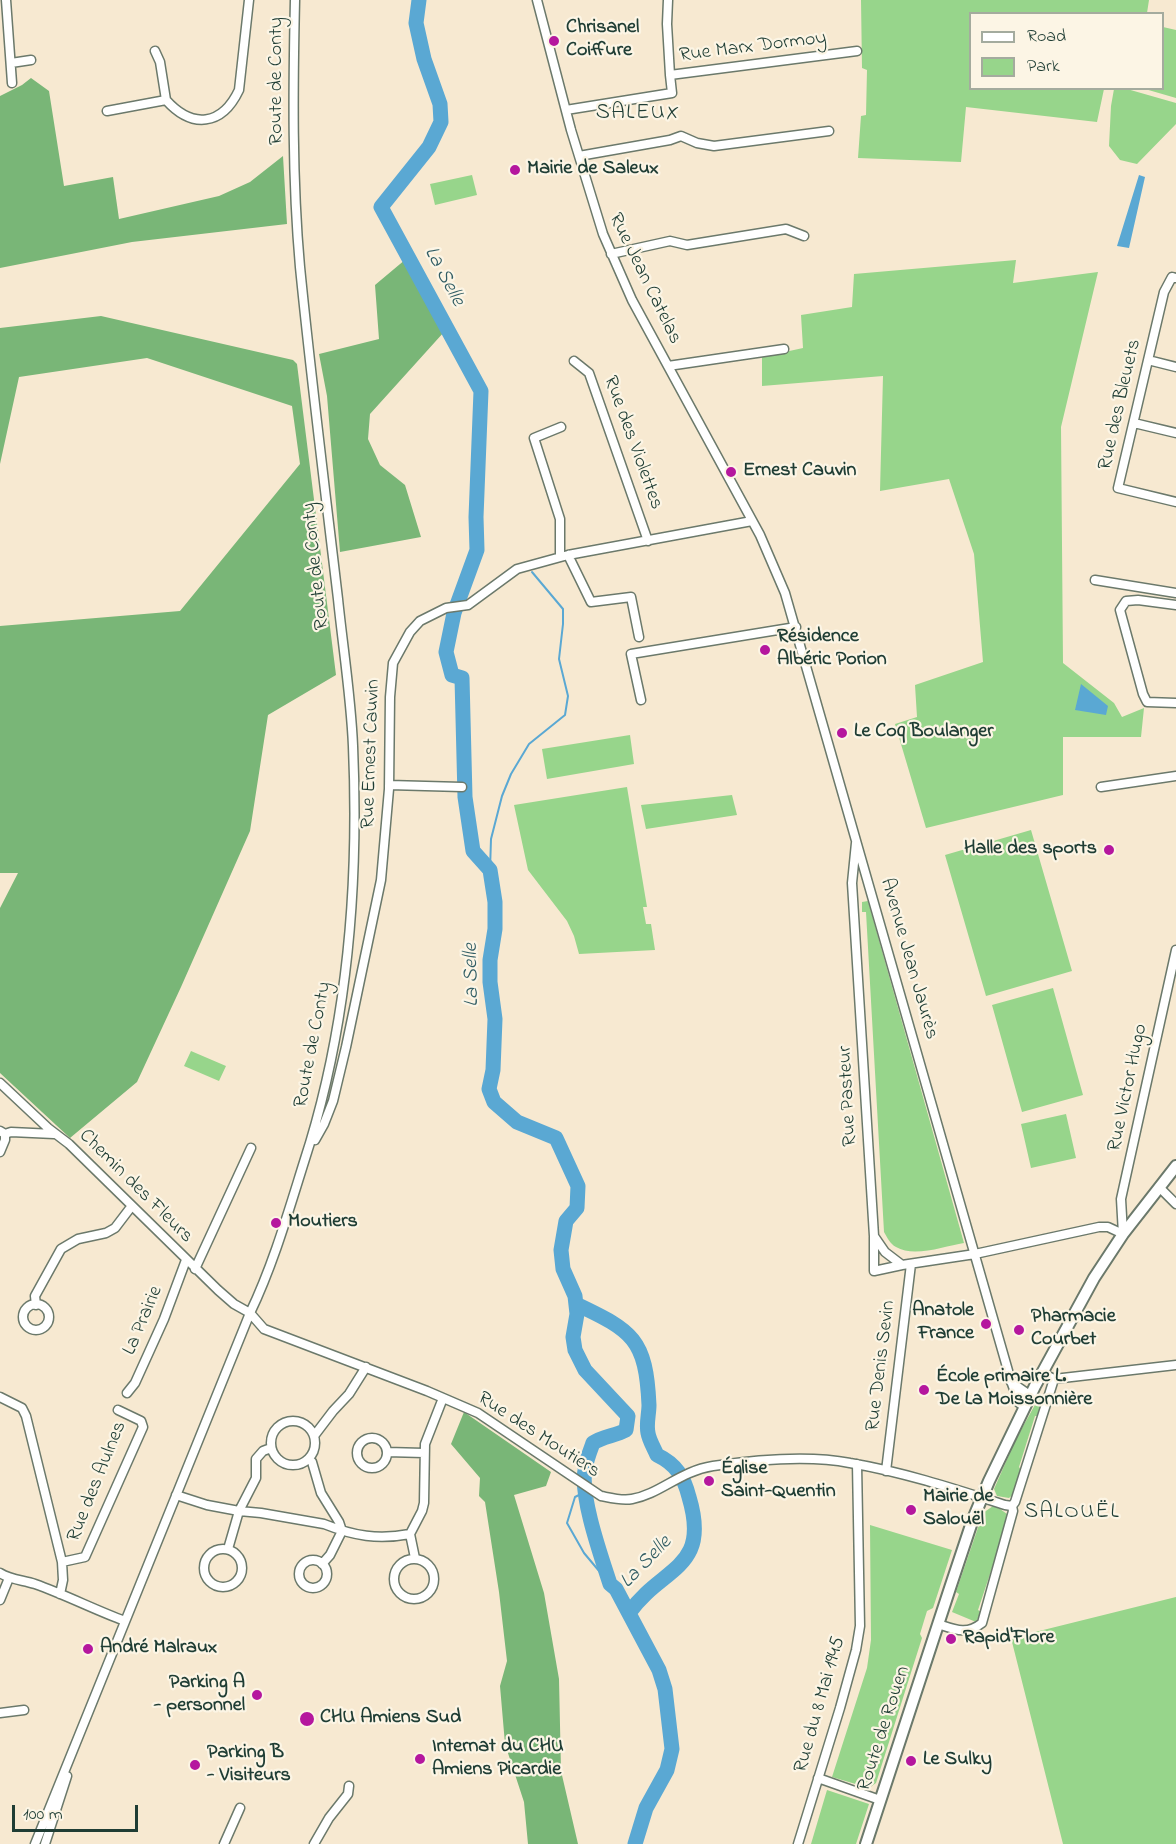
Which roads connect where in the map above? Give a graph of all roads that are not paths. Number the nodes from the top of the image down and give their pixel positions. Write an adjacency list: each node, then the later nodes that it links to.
1 (6, 0): 9 (street)
2 (249, 0): 12 (street)
3 (295, 0): 48 (street, Route de Conty)
4 (537, 0): 14 (street, Rue Jean Catelas)
5 (668, 0): 10 (street)
6 (155, 51): 12 (street)
7 (857, 51): 10 (street, Rue Marx Dormoy)
8 (31, 60): 9 (street)
9 (11, 63): 11 (street)
10 (669, 75): 14 (street, Rue Marx Dormoy)
11 (12, 83)
12 (166, 100): 13 (street)
13 (107, 111)
14 (566, 111): 16 (street, Rue Jean Catelas)
15 (828, 131): 16 (street)
16 (579, 156): 18 (street, Rue Jean Catelas)
17 (804, 236): 18 (street)
18 (611, 254): 23 (street, Rue Jean Catelas)
19 (1176, 278): 21 (street, Rue des Bleuets)
20 (784, 349): 23 (street)
21 (1148, 360): 24 (street); 25 (street, Rue des Bleuets)
22 (574, 362): 30 (street, Rue des Violettes)
23 (668, 366): 29 (street, Rue Jean Catelas)
24 (1176, 367)
25 (1134, 423): 27 (street); 28 (street, Rue des Bleuets)
26 (561, 427): 31 (street)
27 (1176, 433)
28 (1176, 502)
29 (752, 521): 30 (street, Rue Ernest Cauvin); 35 (street, Avenue Jean Jaurès)
30 (648, 541): 31 (street, Rue Ernest Cauvin)
31 (564, 556): 36 (street); 40 (street, Rue Ernest Cauvin)
32 (1095, 580): 33 (street)
33 (1176, 593)
34 (1176, 605): 38 (street)
35 (796, 627): 37 (street); 43 (street, Avenue Jean Jaurès)
36 (639, 637)
37 (641, 700)
38 (1176, 703)
39 (1176, 776): 42 (street)
40 (389, 785): 41 (street); 48 (street, Rue Ernest Cauvin)
41 (462, 787)
42 (1101, 787)
43 (857, 840): 44 (street, Avenue Jean Jaurès); 45 (street, Rue Pasteur)
44 (872, 894): 45 (street); 59 (street, Avenue Jean Jaurès)
45 (855, 897): 58 (street, Rue Pasteur)
46 (1176, 950): 57 (street, Rue Victor Hugo)
47 (0, 1083): 50 (street, Chemin des Fleurs)
48 (319, 1127): 64 (street)
49 (2, 1132): 50 (street); 52 (street)
50 (57, 1134): 56 (street, Chemin des Fleurs)
51 (251, 1148): 62 (street)
52 (0, 1152)
53 (1176, 1167): 54 (main road, Route de Rouen)
54 (1159, 1187): 55 (street); 57 (main road, Route de Rouen)
55 (1176, 1204)
56 (131, 1207): 60 (street, Chemin des Fleurs); 63 (street)
57 (1123, 1234): 59 (street); 67 (main road, Route de Rouen)
58 (874, 1236): 61 (street); 61 (street, Rue Pasteur)
59 (975, 1254): 61 (street); 69 (street, Avenue Jean Jaurès)
60 (186, 1260): 62 (street, Chemin des Fleurs); 70 (street, La Prairie)
61 (907, 1264): 82 (street, Rue Denis Sevin)
62 (195, 1269): 64 (street, Chemin des Fleurs)
63 (36, 1305)
64 (250, 1313): 66 (street, Rue des Moutiers); 83 (street)
65 (1176, 1365): 68 (street)
66 (366, 1367): 73 (street, Rue des Moutiers); 76 (street)
67 (1042, 1373): 68 (street); 71 (main road, Route de Rouen)
68 (1054, 1379): 85 (street)
69 (1011, 1381): 71 (street); 74 (street, Avenue Jean Jaurès)
70 (127, 1393)
71 (1030, 1396): 74 (main road, Route de Rouen)
72 (0, 1397): 91 (street)
73 (443, 1398): 79 (street); 81 (street, Rue des Moutiers)
74 (1025, 1407): 84 (main road, Route de Rouen)
75 (118, 1410): 91 (street, Rue des Aulnes)
76 (314, 1436): 77 (street); 80 (street)
77 (270, 1448): 80 (street); 86 (street)
78 (387, 1452): 79 (street)
79 (424, 1453): 88 (street)
80 (309, 1459): 87 (street)
81 (857, 1464): 82 (street, Rue des Moutiers); 102 (street, Rue du 8 Mai 1945)
82 (886, 1471): 84 (street, Rue des Moutiers)
83 (176, 1495): 86 (street); 97 (street)
84 (982, 1498): 85 (street, Rue des Moutiers); 98 (main road, Route de Rouen)
85 (1012, 1506): 98 (street)
86 (239, 1511): 87 (street); 89 (street)
87 (342, 1531): 88 (street); 92 (street)
88 (410, 1534): 90 (street)
89 (228, 1549): 89 (street)
90 (415, 1558): 90 (street)
91 (62, 1562): 95 (street)
92 (322, 1564)
93 (0, 1573): 94 (street)
94 (9, 1578): 95 (street); 96 (street)
95 (60, 1594): 97 (street)
96 (0, 1600)
97 (126, 1621): 101 (street)
98 (938, 1624): 104 (main road, Route de Rouen)
99 (24, 1710): 100 (street)
100 (0, 1713)
101 (76, 1743): 106 (street); 107 (street)
102 (818, 1778): 104 (street); 110 (street, Rue du 8 Mai 1945)
103 (349, 1786): 109 (street)
104 (880, 1800): 111 (main road, Route de Rouen)
105 (240, 1808): 108 (street)
106 (35, 1844)
107 (45, 1844)
108 (224, 1844)
109 (314, 1844)
110 (798, 1844)
111 (866, 1844)

